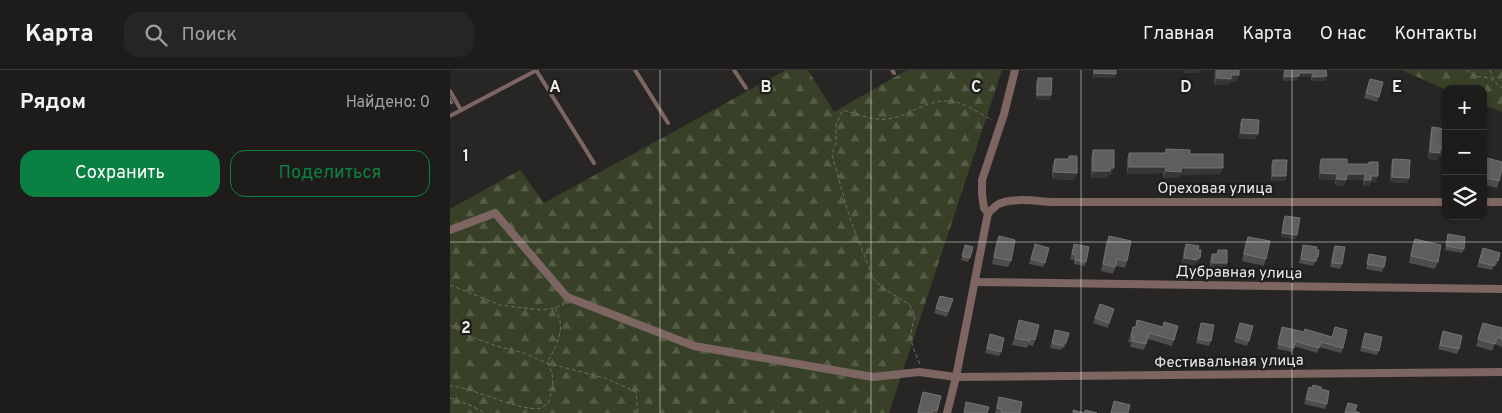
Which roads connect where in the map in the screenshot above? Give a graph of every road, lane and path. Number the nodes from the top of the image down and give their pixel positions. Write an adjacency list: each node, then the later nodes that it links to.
1 (537, 70): 11 (lane); 15 (lane)
2 (634, 70): 13 (lane)
3 (734, 70): 8 (lane)
4 (1015, 70): 14 (street)
5 (1466, 70): 7 (path)
6 (1490, 70): 7 (path)
7 (1494, 81): 9 (path)
8 (746, 88)
9 (1502, 88)
10 (450, 91): 11 (lane)
11 (461, 110): 12 (lane)
12 (450, 116)
13 (668, 123)
14 (1000, 124): 19 (street); 28 (path)
15 (594, 163)
16 (1442, 202): 19 (street, Ореховая улица)
17 (1487, 202): 18 (street)
18 (1502, 202)
19 (988, 214): 21 (street)
20 (450, 230): 24 (street)
21 (975, 282): 23 (street, Дубравная улица); 30 (street)
22 (450, 285): 25 (path)
23 (1502, 289)
24 (572, 299): 25 (path); 28 (street, Фестивальная улица)
25 (555, 308): 27 (path)
26 (450, 325): 27 (path)
27 (548, 363): 31 (path); 34 (path)
28 (920, 372): 30 (street, Фестивальная улица)
29 (1502, 372): 30 (street, Фестивальная улица)
30 (956, 378): 35 (street)
31 (450, 386)
32 (450, 398): 33 (path)
33 (485, 413)
34 (638, 413)
35 (947, 413)

